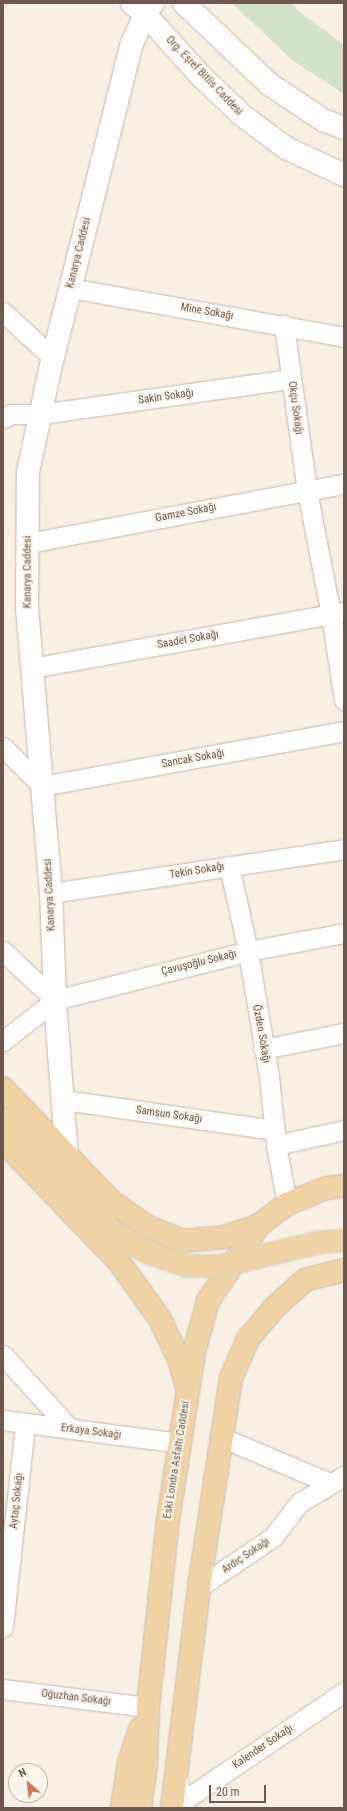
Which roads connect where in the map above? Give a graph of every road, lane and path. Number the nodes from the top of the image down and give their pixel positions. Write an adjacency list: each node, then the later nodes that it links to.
1 (184, 3): 3 (street)
2 (143, 7): 4 (street, Org. Eşref Bitlis Caddesi); 5 (street, Kanarya Caddesi)
3 (344, 128)
4 (344, 175)
5 (70, 288): 7 (street, Mine Sokağı); 9 (street, Kanarya Caddesi)
6 (3, 312): 9 (street)
7 (284, 325): 8 (street, Mine Sokağı); 10 (street, Okçu Sokağı)
8 (344, 337)
9 (53, 358): 11 (street, Kanarya Caddesi)
10 (291, 379): 11 (street, Sakin Sokağı); 14 (street, Okçu Sokağı)
11 (41, 414): 12 (street, Sakin Sokağı); 15 (street, Kanarya Caddesi)
12 (3, 418)
13 (344, 484): 14 (street, Gamze Sokağı)
14 (307, 491): 15 (street, Gamze Sokağı); 16 (street, Okçu Sokağı)
15 (28, 543): 17 (street, Kanarya Caddesi)
16 (337, 614): 17 (street, Saadet Sokağı); 18 (street, Okçu Sokağı)
17 (32, 668): 21 (street, Kanarya Caddesi)
18 (344, 700)
19 (344, 731): 21 (street, Sancak Sokağı)
20 (3, 747): 21 (street)
21 (42, 786): 24 (street, Kanarya Caddesi)
22 (344, 849): 23 (street, Tekin Sokağı)
23 (229, 866): 24 (street, Tekin Sokağı); 27 (street, Özden Sokağı)
24 (51, 893): 28 (street, Kanarya Caddesi)
25 (344, 932): 27 (street, Çavuşoğlu Sokağı)
26 (3, 951): 28 (street)
27 (248, 951): 28 (street, Çavuşoğlu Sokağı); 31 (street, Özden Sokağı)
28 (55, 1000): 30 (street); 33 (street, Kanarya Caddesi)
29 (344, 1033): 31 (street)
30 (3, 1041)
31 (264, 1049): 36 (street, Özden Sokağı)
32 (3, 1088): 38 (main road)
33 (64, 1100): 36 (street, Samsun Sokağı); 38 (street, Kanarya Caddesi)
34 (3, 1119): 42 (main road, bridge)
35 (344, 1130): 36 (street, Samsun Sokağı)
36 (275, 1137): 40 (street, Özden Sokağı)
37 (3, 1141): 45 (main road)
38 (67, 1156): 41 (main road)
39 (344, 1186): 40 (main road, Eski Londra Asfaltı Caddesi)
40 (287, 1204): 41 (main road, Eski Londra Asfaltı Caddesi)
41 (259, 1225): 45 (main road, Eski Londra Asfaltı Caddesi)
42 (344, 1240)
43 (344, 1270): 49 (main road)
44 (3, 1355): 48 (street)
45 (188, 1391): 50 (main road, Eski Londra Asfaltı Caddesi)
46 (3, 1420): 47 (street, Erkaya Sokağı)
47 (25, 1423): 48 (street, Erkaya Sokağı); 53 (street, Aytaç Sokağı)
48 (70, 1429): 50 (street, Erkaya Sokağı)
49 (223, 1438): 51 (street); 52 (main road)
50 (180, 1443): 56 (main road, Eski Londra Asfaltı Caddesi)
51 (337, 1480): 52 (street, Ardıç Sokağı)
52 (199, 1587): 57 (main road)
53 (3, 1627)
54 (3, 1689): 56 (street, Oğuzhan Sokağı)
55 (344, 1692): 57 (street, Kalender Sokağı)
56 (148, 1707): 58 (main road); 59 (main road, Eski Londra Asfaltı Caddesi)
57 (179, 1806)
58 (122, 1808)
59 (140, 1808)

